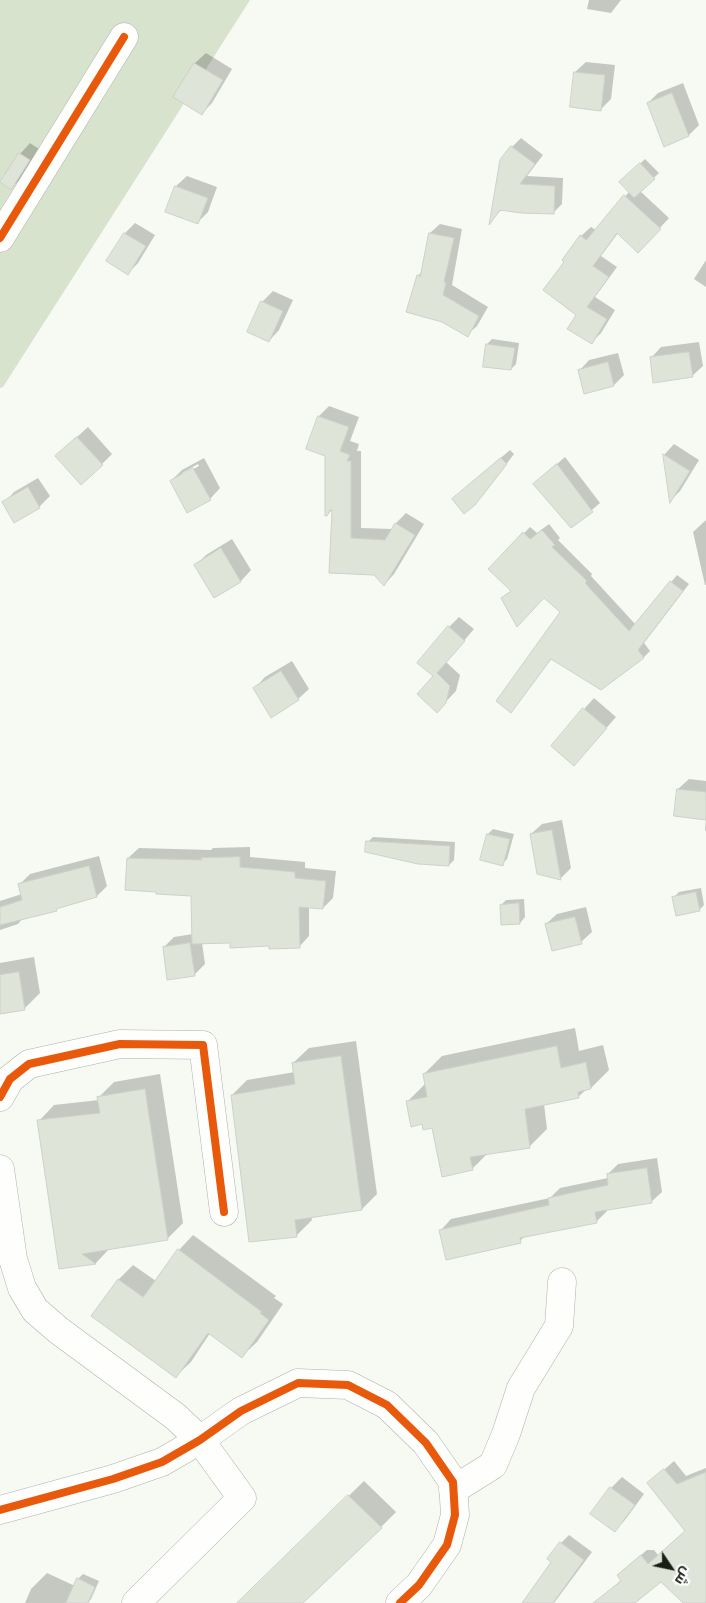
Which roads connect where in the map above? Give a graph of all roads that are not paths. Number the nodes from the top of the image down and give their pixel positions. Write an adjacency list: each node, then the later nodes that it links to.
1 (124, 37): 2 (street)
2 (0, 238)
3 (0, 1096): 5 (street)
4 (0, 1169): 7 (street)
5 (224, 1212)
6 (562, 1282): 8 (street)
7 (200, 1440): 8 (street); 9 (street); 10 (street)
8 (453, 1490): 11 (street)
9 (0, 1510)
10 (136, 1603)
11 (400, 1603)

